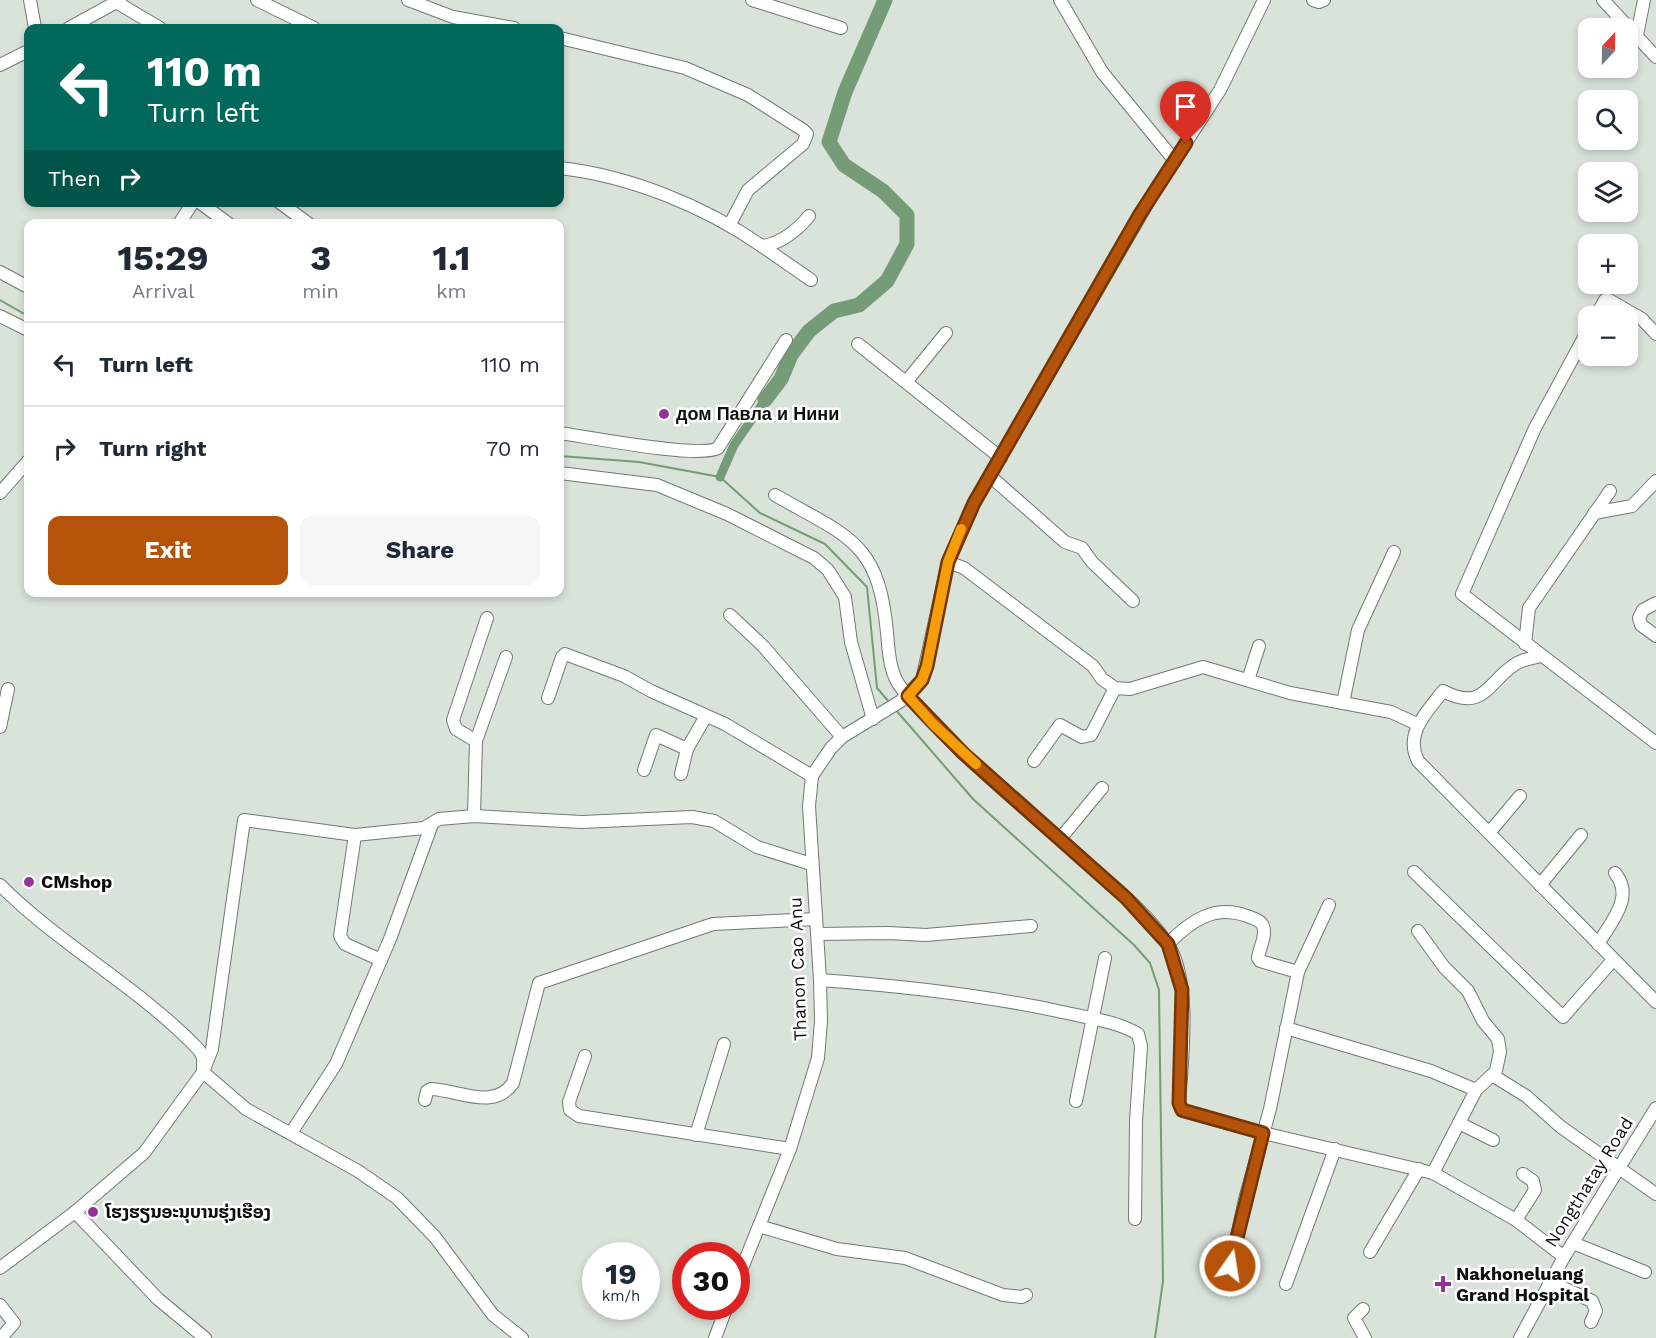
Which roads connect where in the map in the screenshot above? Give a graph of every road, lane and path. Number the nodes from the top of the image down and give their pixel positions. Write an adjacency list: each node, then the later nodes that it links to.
1 (30, 0): 13 (street)
2 (257, 0): 16 (street)
3 (408, 0): 17 (street)
4 (752, 0): 18 (street)
5 (1060, 0): 25 (street)
6 (1264, 0): 25 (street)
7 (1313, 0): 8 (street)
8 (1324, 0)
9 (1603, 0): 12 (street)
10 (1644, 0): 19 (street)
11 (118, 1): 14 (street); 15 (street)
12 (1620, 18)
13 (34, 24)
14 (76, 24)
15 (154, 24)
16 (306, 24)
17 (492, 24)
18 (841, 28)
19 (1638, 30)
20 (1638, 36): 23 (street)
21 (564, 39): 32 (street)
22 (24, 53): 24 (street)
23 (1656, 57)
24 (0, 65)
25 (1175, 161): 49 (street)
26 (564, 169): 32 (street)
27 (206, 207): 30 (street)
28 (286, 207): 31 (street)
29 (809, 216): 33 (street)
30 (222, 219)
31 (302, 219)
32 (730, 224): 33 (street)
33 (762, 246): 35 (street)
34 (0, 272): 36 (street)
35 (811, 280)
36 (24, 285)
37 (1602, 306): 38 (street)
38 (1619, 306)
39 (0, 316): 41 (street)
40 (1638, 317): 43 (street)
41 (24, 328)
42 (946, 333): 47 (street)
43 (1656, 334)
44 (786, 340): 48 (street)
45 (858, 344): 47 (street)
46 (1578, 348): 65 (street)
47 (906, 382): 49 (street)
48 (564, 434)
49 (1001, 458): 52 (street)
50 (24, 466): 55 (street)
51 (564, 473): 76 (street)
52 (990, 477): 59 (street); 60 (street)
53 (1656, 482): 57 (street)
54 (1610, 490): 57 (street)
55 (0, 493)
56 (775, 495): 73 (street)
57 (1594, 513): 65 (street)
58 (1394, 552): 74 (street)
59 (948, 562): 71 (street); 73 (street)
60 (1133, 602)
61 (1656, 603): 64 (street)
62 (730, 615): 79 (street)
63 (487, 618): 80 (street)
64 (1656, 636)
65 (1526, 644): 67 (street)
66 (1259, 646): 69 (street)
67 (1541, 656): 77 (street); 81 (street)
68 (506, 657): 80 (street)
69 (1248, 680): 71 (street); 74 (street)
70 (8, 688): 78 (street)
71 (1115, 688): 83 (street)
72 (548, 698): 75 (street)
73 (904, 699): 76 (street, Thanon Cao Anu); 94 (street)
74 (1343, 703): 77 (street)
75 (706, 716): 82 (street); 86 (street)
76 (873, 719): 79 (street, Thanon Cao Anu)
77 (1418, 724): 91 (street)
78 (0, 726)
79 (842, 737): 86 (street, Thanon Cao Anu)
80 (476, 741): 89 (street)
81 (1656, 743)
82 (687, 748): 84 (street); 85 (street)
83 (1034, 760)
84 (644, 770)
85 (681, 774)
86 (812, 776): 95 (street, Thanon Cao Anu)
87 (1102, 788): 94 (street)
88 (1520, 796): 91 (street)
89 (474, 816): 90 (street); 95 (street)
90 (432, 824): 92 (street); 108 (street)
91 (1489, 833): 99 (street)
92 (355, 835): 108 (street); 117 (street)
93 (1581, 835): 99 (street)
94 (1060, 839): 105 (street)
95 (811, 864): 101 (street, Thanon Cao Anu)
96 (1414, 872): 109 (street)
97 (1615, 873): 106 (street)
98 (0, 885): 117 (street)
99 (1540, 885): 106 (street)
100 (1329, 905): 110 (street)
101 (816, 919): 104 (street, Thanon Cao Anu); 120 (street)
102 (1031, 926): 104 (street)
103 (1418, 931): 118 (street)
104 (818, 934): 111 (street, Thanon Cao Anu)
105 (1168, 944): 110 (street); 125 (street)
106 (1598, 944): 109 (street)
107 (1105, 958): 113 (street)
108 (381, 960): 124 (street)
109 (1613, 960): 112 (street)
110 (1298, 972): 114 (street)
111 (820, 980): 113 (street); 128 (street, Thanon Cao Anu)
112 (1656, 1002)
113 (1093, 1019): 121 (street); 136 (street)
114 (1286, 1028): 119 (street); 125 (street)
115 (724, 1044): 126 (street)
116 (585, 1056): 126 (street)
117 (203, 1072): 124 (street); 135 (street)
118 (1495, 1075): 119 (street); 131 (street)
119 (1476, 1090): 123 (street)
120 (425, 1100)
121 (1076, 1101)
122 (1656, 1108): 131 (street, Nongthatay Road)
123 (1459, 1123): 127 (street); 132 (street)
124 (291, 1133): 155 (street)
125 (1263, 1133): 129 (street); 147 (street)
126 (696, 1135): 128 (street)
127 (1493, 1140)
128 (790, 1149): 138 (street, Thanon Cao Anu)
129 (1335, 1149): 130 (street); 146 (street)
130 (1419, 1169): 132 (street); 141 (street)
131 (1619, 1169): 134 (street); 139 (street, Nongthatay Road)
132 (1433, 1173): 137 (street)
133 (1523, 1174): 137 (street)
134 (1656, 1194)
135 (75, 1212): 143 (street); 154 (street)
136 (1135, 1219)
137 (1516, 1220): 142 (street)
138 (759, 1226): 140 (street, Thanon Cao Anu); 148 (street)
139 (1573, 1243): 142 (street, Nongthatay Road); 144 (street)
140 (750, 1248)
141 (1370, 1252)
142 (1564, 1257): 145 (street, Nongthatay Road)
143 (0, 1268)
144 (1645, 1272)
145 (1550, 1282): 152 (street); 158 (street, Nongthatay Road)
146 (1286, 1284)
147 (1226, 1288)
148 (1026, 1295)
149 (0, 1305): 153 (street)
150 (1363, 1309): 157 (street)
151 (722, 1320): 156 (street)
152 (1591, 1322)
153 (1, 1338)
154 (206, 1338)
155 (522, 1338)
156 (715, 1338)
157 (1365, 1338)
158 (1520, 1338)

